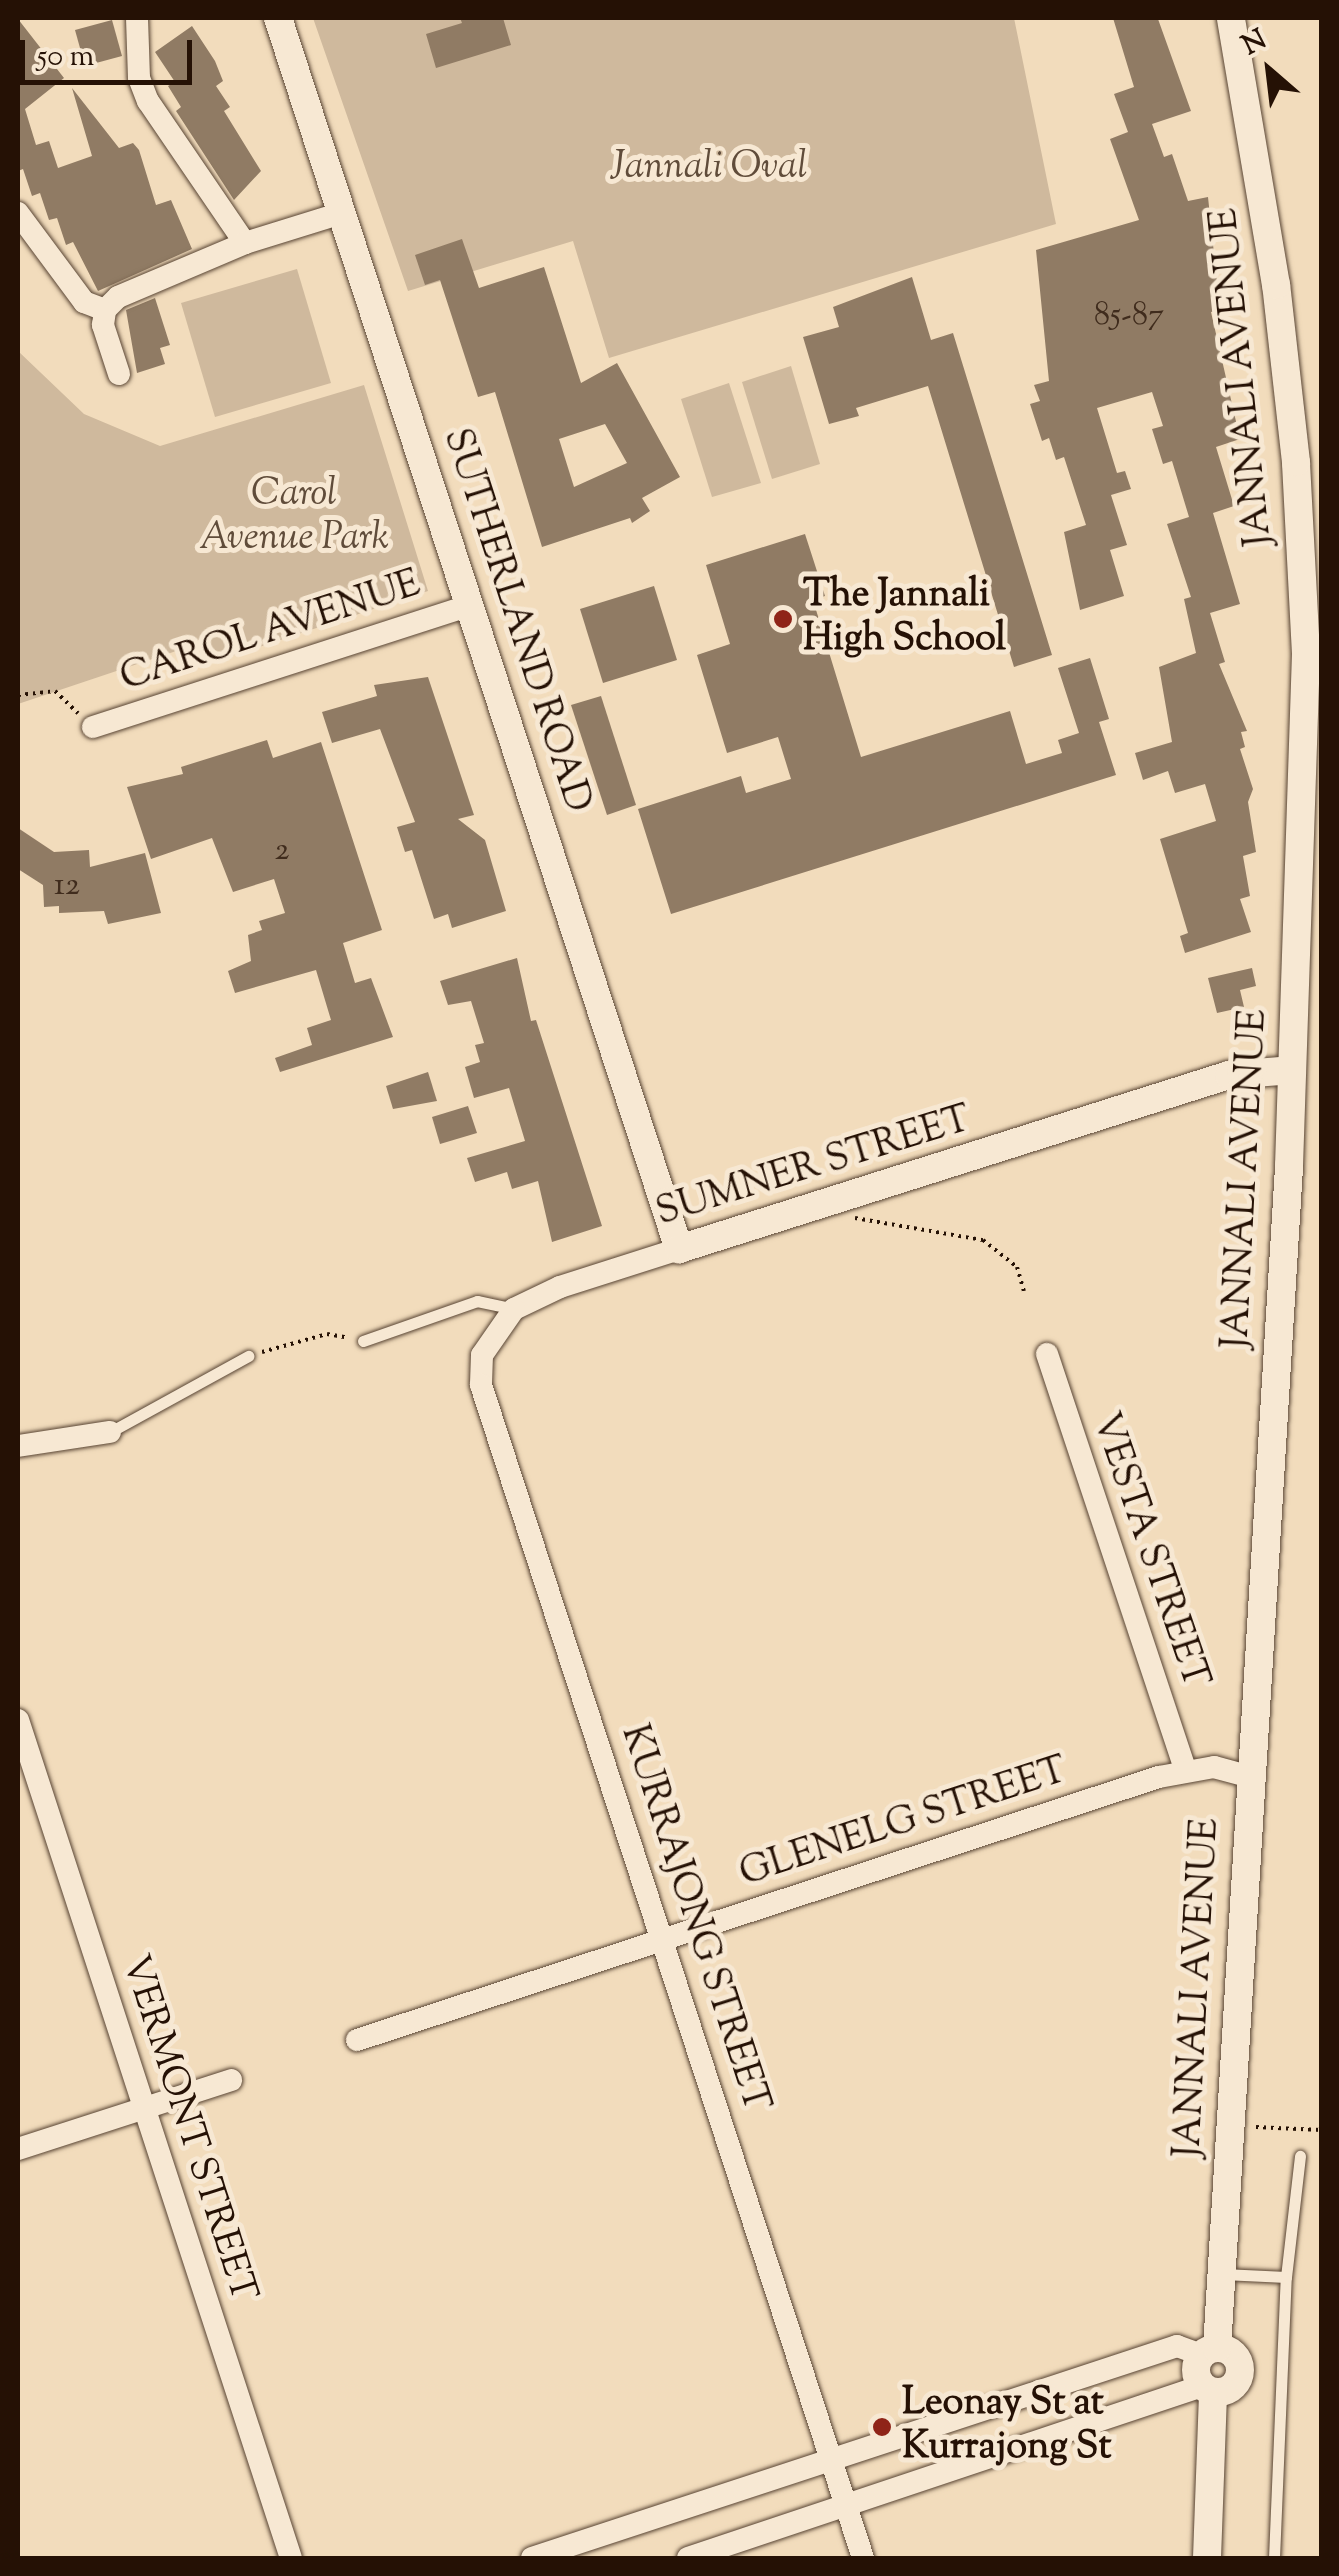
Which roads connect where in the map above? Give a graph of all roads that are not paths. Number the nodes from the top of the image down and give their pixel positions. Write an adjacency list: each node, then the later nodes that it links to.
1 (137, 18): 6 (street)
2 (278, 18): 5 (street, SUTHERLAND ROAD)
3 (1231, 18): 11 (street, JANNALI AVENUE)
4 (18, 213): 7 (street)
5 (342, 214): 6 (street); 9 (street, SUTHERLAND ROAD)
6 (245, 243): 7 (street)
7 (105, 310): 8 (street)
8 (119, 374)
9 (471, 605): 10 (street, CAROL AVENUE); 12 (street, SUTHERLAND ROAD)
10 (92, 727)
11 (1292, 1070): 12 (street, SUMNER STREET); 21 (street, JANNALI AVENUE)
12 (678, 1249): 13 (street, SUMNER STREET)
13 (514, 1309): 14 (lane); 22 (street, KURRAJONG STREET)
14 (363, 1340)
15 (1046, 1354): 20 (street, VESTA STREET)
16 (248, 1356): 17 (lane)
17 (110, 1432): 18 (street)
18 (18, 1446)
19 (18, 1720): 25 (street, VERMONT STREET)
20 (1185, 1770): 21 (street, GLENELG STREET); 22 (street, GLENELG STREET)
21 (1247, 1776): 28 (street, JANNALI AVENUE)
22 (664, 1939): 23 (street, GLENELG STREET); 32 (street, KURRAJONG STREET)
23 (357, 2040)
24 (231, 2080): 25 (street)
25 (142, 2108): 26 (street); 34 (street, VERMONT STREET)
26 (18, 2149)
27 (1300, 2156): 29 (lane)
28 (1223, 2274): 29 (lane); 30 (street, JANNALI AVENUE)
29 (1286, 2277): 39 (lane)
30 (1209, 2352): 31 (street); 31 (street); 32 (street)
31 (1208, 2389): 33 (street); 38 (street)
32 (830, 2458): 33 (street, KURRAJONG STREET); 35 (street)
33 (846, 2506): 36 (street); 37 (street, KURRAJONG STREET)
34 (291, 2558)
35 (532, 2558)
36 (688, 2558)
37 (864, 2558)
38 (1206, 2558)
39 (1274, 2558)

